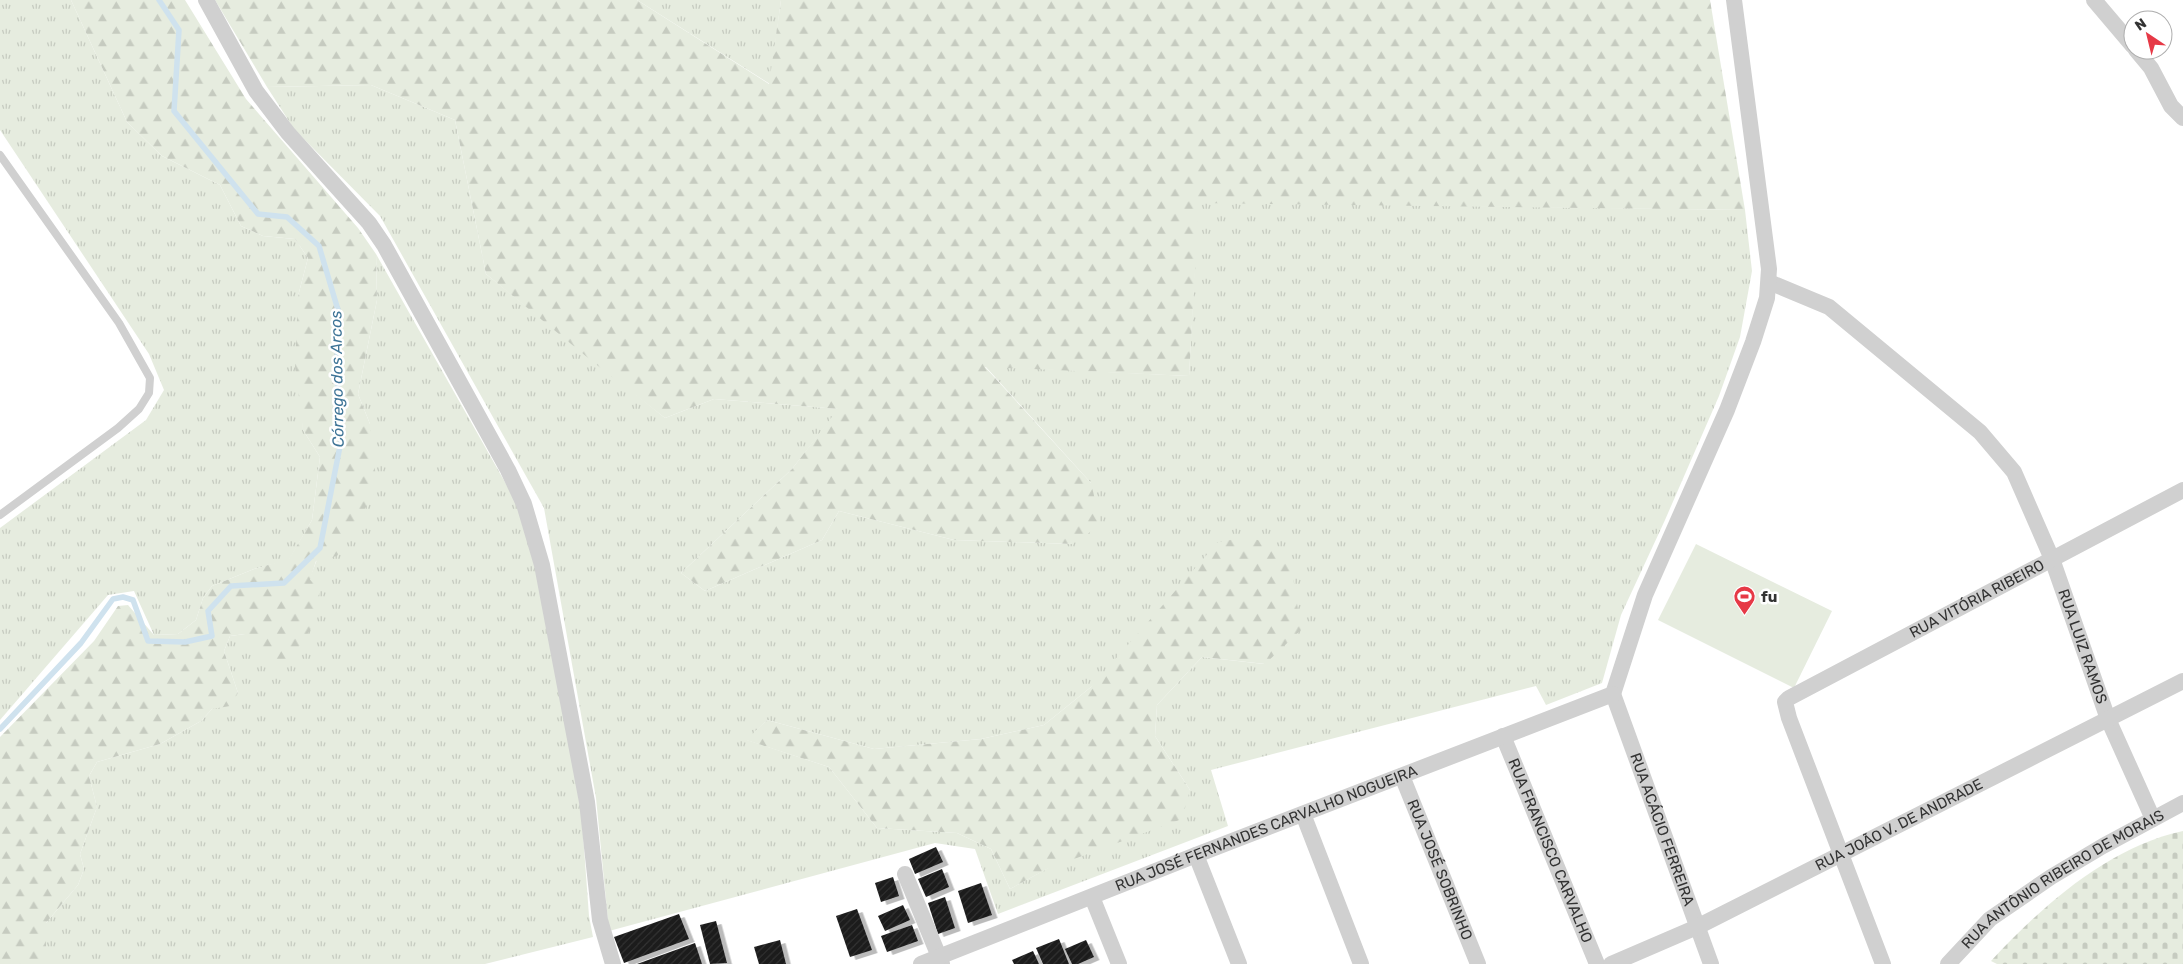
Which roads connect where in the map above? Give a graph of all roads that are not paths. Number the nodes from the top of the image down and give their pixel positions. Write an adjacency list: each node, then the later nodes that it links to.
1 (206, 0): 26 (street)
2 (1734, 0): 8 (street)
3 (2094, 0): 4 (street)
4 (2123, 34)
5 (2144, 60): 6 (street)
6 (2183, 118)
7 (0, 155): 10 (lane)
8 (1769, 282): 11 (street, RUA LUIZ RAMOS); 13 (street)
9 (2183, 490): 11 (street, RUA VITÓRIA RIBEIRO)
10 (0, 515)
11 (2052, 559): 14 (street, RUA LUIZ RAMOS); 20 (street, RUA VITÓRIA RIBEIRO)
12 (2183, 680): 14 (street, RUA JOÃO V. DE ANDRADE)
13 (1613, 694): 15 (street, RUA JOSÉ FERNANDES CARVALHO NOGUEIRA); 24 (street, RUA ACÁCIO FERREIRA)
14 (2108, 719): 19 (street, RUA LUIZ RAMOS); 20 (street, RUA JOÃO V. DE ANDRADE)
15 (1503, 736): 16 (street, RUA JOSÉ FERNANDES CARVALHO NOGUEIRA); 32 (street, RUA FRANCISCO CARVALHO)
16 (1402, 776): 18 (street, RUA JOSÉ FERNANDES CARVALHO NOGUEIRA); 31 (street, RUA JOSÉ SOBRINHO)
17 (2183, 803): 19 (street, RUA ANTÔNIO RIBEIRO DE MORAIS)
18 (1303, 814): 21 (street, RUA JOSÉ FERNANDES CARVALHO NOGUEIRA); 30 (street)
19 (2153, 819): 36 (street, RUA ANTÔNIO RIBEIRO DE MORAIS)
20 (1841, 854): 24 (street, RUA JOÃO V. DE ANDRADE); 35 (street)
21 (1196, 855): 23 (street, RUA JOSÉ FERNANDES CARVALHO NOGUEIRA); 29 (street)
22 (905, 874): 25 (street)
23 (1092, 897): 25 (street, RUA JOSÉ FERNANDES CARVALHO NOGUEIRA); 28 (street)
24 (1697, 927): 33 (street, RUA JOÃO V. DE ANDRADE); 34 (street, RUA ACÁCIO FERREIRA)
25 (941, 961): 27 (street, RUA JOSÉ FERNANDES CARVALHO NOGUEIRA)
26 (613, 964)
27 (921, 964)
28 (1119, 964)
29 (1239, 964)
30 (1361, 964)
31 (1478, 964)
32 (1597, 964)
33 (1611, 964)
34 (1711, 964)
35 (1883, 964)
36 (1948, 964)

